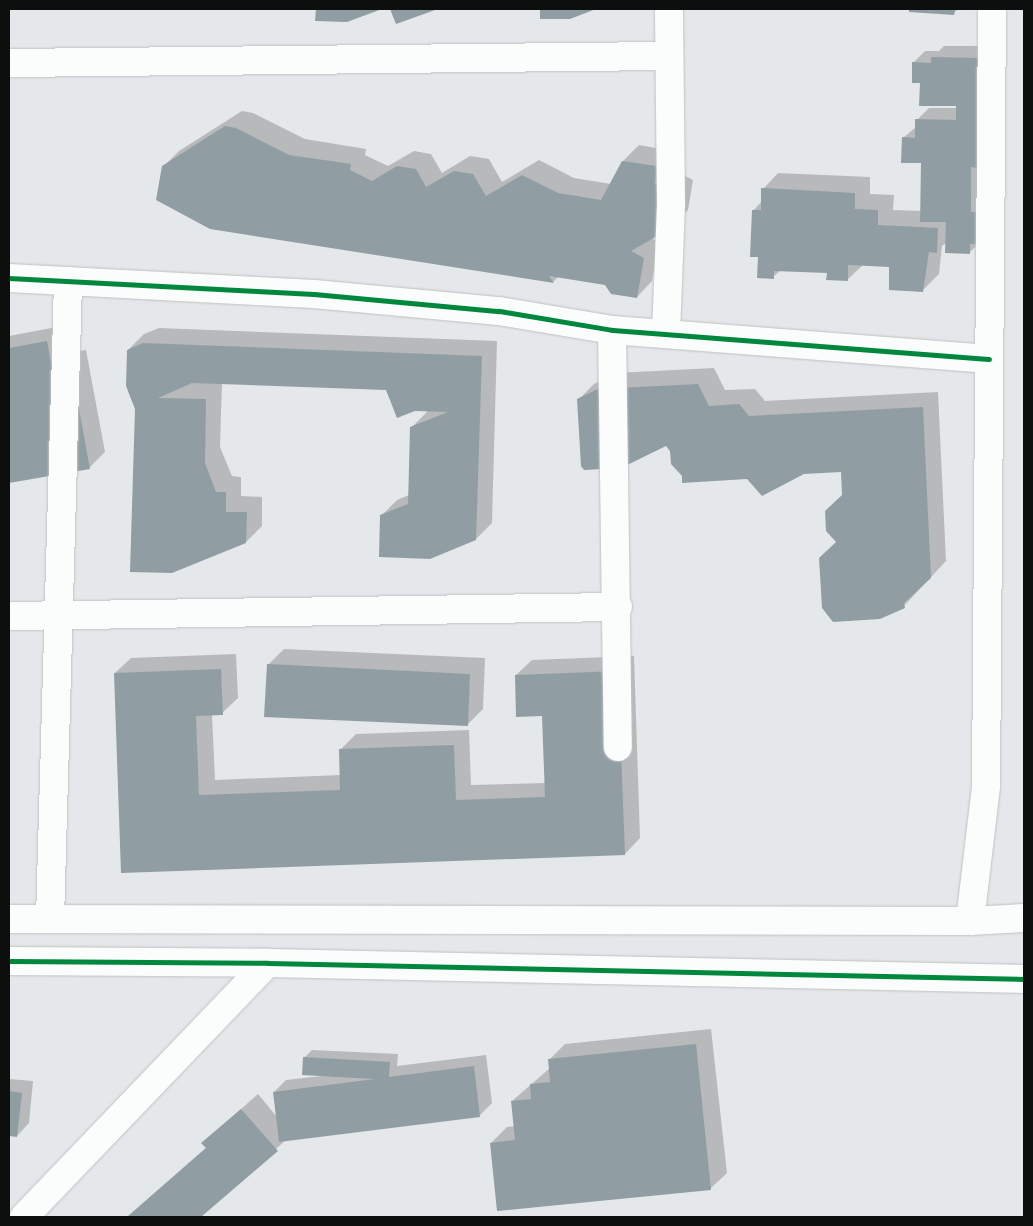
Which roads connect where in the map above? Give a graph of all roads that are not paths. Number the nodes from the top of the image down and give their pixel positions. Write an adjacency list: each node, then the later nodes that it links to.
1 (668, 9): 3 (street)
2 (992, 9): 9 (street)
3 (669, 56): 4 (street); 8 (street)
4 (9, 62)
5 (9, 278): 6 (street)
6 (68, 281): 7 (street); 12 (street)
7 (612, 330): 8 (street); 10 (street)
8 (666, 334): 9 (street)
9 (989, 359): 17 (street)
10 (618, 607): 12 (street); 13 (street)
11 (9, 616): 12 (street)
12 (59, 617): 16 (street)
13 (618, 747)
14 (1024, 918): 17 (street)
15 (9, 919): 16 (street)
16 (50, 919): 17 (street)
17 (970, 921)
18 (9, 962): 19 (street)
19 (268, 963): 20 (street); 21 (street)
20 (1024, 979)
21 (24, 1217)

